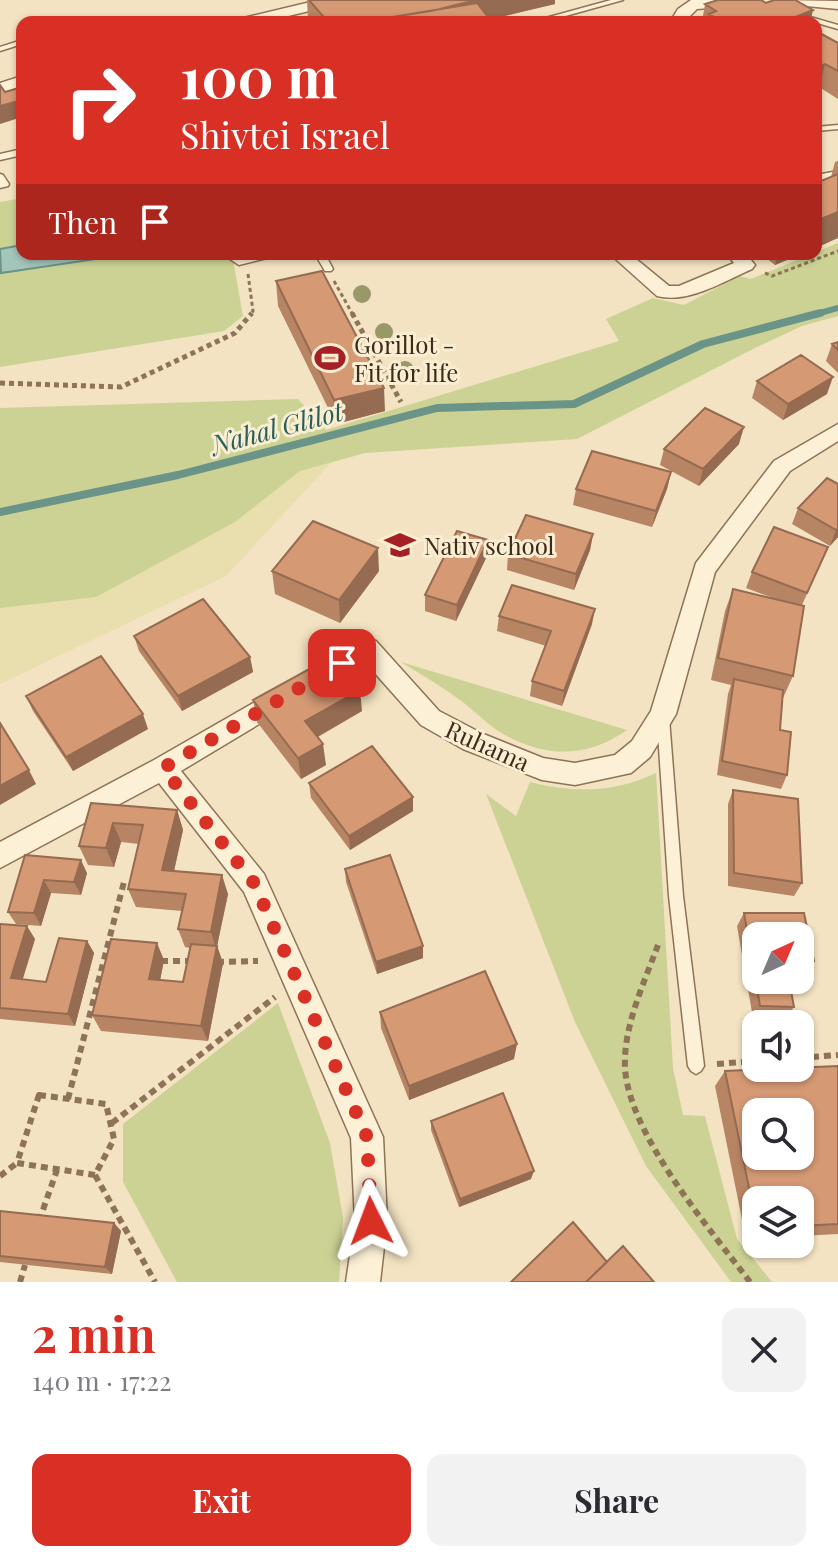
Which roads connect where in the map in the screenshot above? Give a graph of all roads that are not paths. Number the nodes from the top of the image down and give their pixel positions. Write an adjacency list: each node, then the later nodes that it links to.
1 (338, 0): 7 (street)
2 (619, 0): 8 (lane)
3 (784, 0): 4 (street); 6 (street)
4 (762, 1): 5 (street)
5 (696, 2)
6 (838, 5)
7 (270, 16)
8 (558, 16)
9 (0, 177): 10 (lane)
10 (0, 185)
11 (323, 260): 14 (lane)
12 (626, 260): 13 (street)
13 (741, 260)
14 (328, 269)
15 (838, 431): 16 (street, Ruhama)
16 (663, 714): 17 (street, Ruhama); 19 (lane, Ruhama)
17 (163, 768): 18 (street); 20 (street)
18 (0, 856)
19 (696, 1066)
20 (363, 1282)

